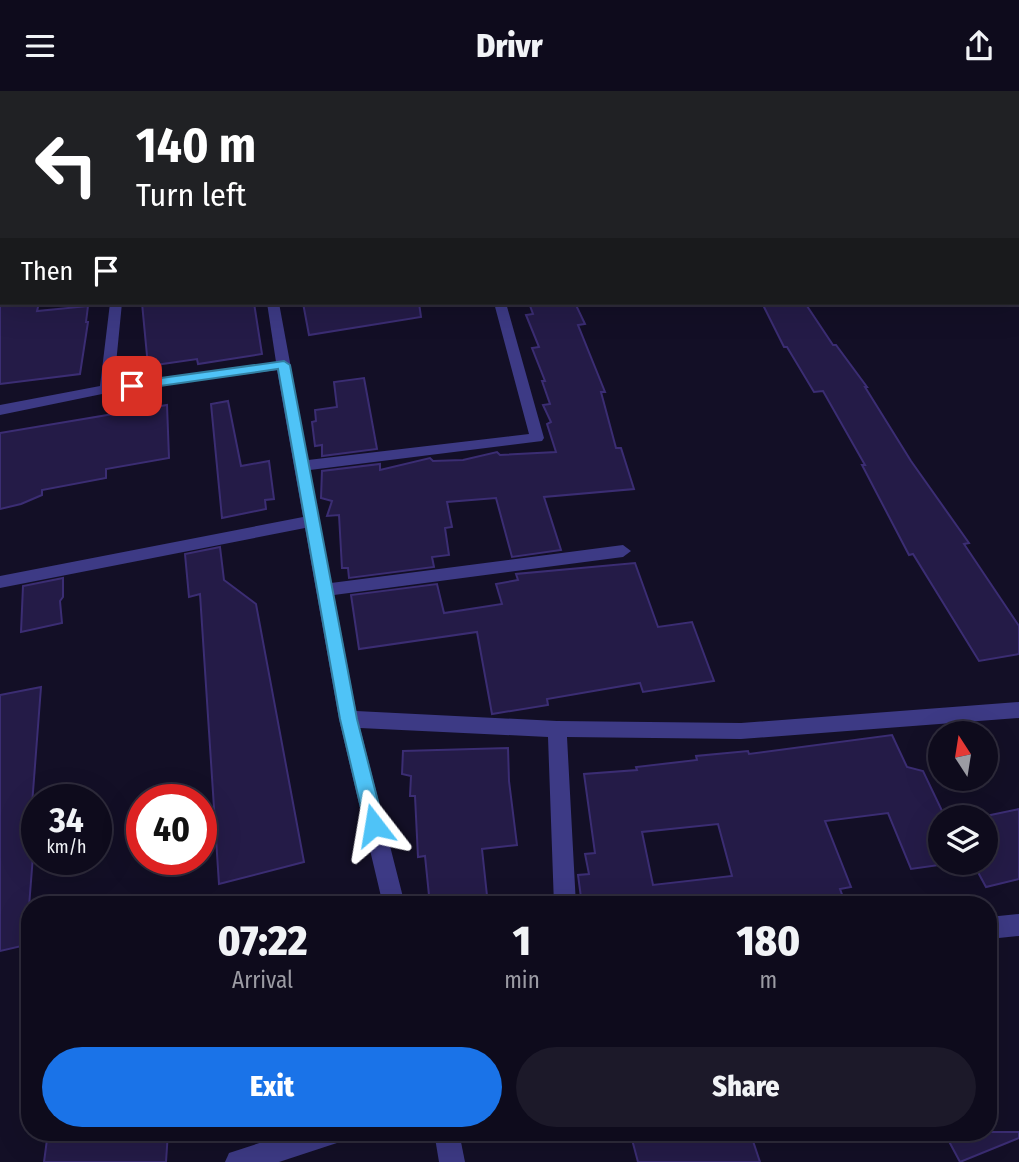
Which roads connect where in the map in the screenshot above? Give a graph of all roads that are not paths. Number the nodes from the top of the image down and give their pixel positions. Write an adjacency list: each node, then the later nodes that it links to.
1 (116, 305): 5 (street)
2 (273, 305): 4 (street)
3 (501, 305): 7 (street)
4 (284, 365): 5 (street); 7 (street)
5 (107, 389): 6 (street)
6 (0, 410)
7 (302, 466): 8 (street)
8 (312, 521): 10 (street); 11 (street)
9 (623, 551): 11 (street)
10 (0, 582)
11 (325, 590): 13 (street)
12 (1019, 710): 14 (street)
13 (348, 719): 14 (street); 15 (street)
14 (557, 729): 16 (street)
15 (392, 896)
16 (565, 896)
17 (1019, 925): 18 (street)
18 (997, 927)
19 (305, 1141): 21 (street)
20 (448, 1141): 22 (street)
21 (238, 1162)
22 (452, 1162)

